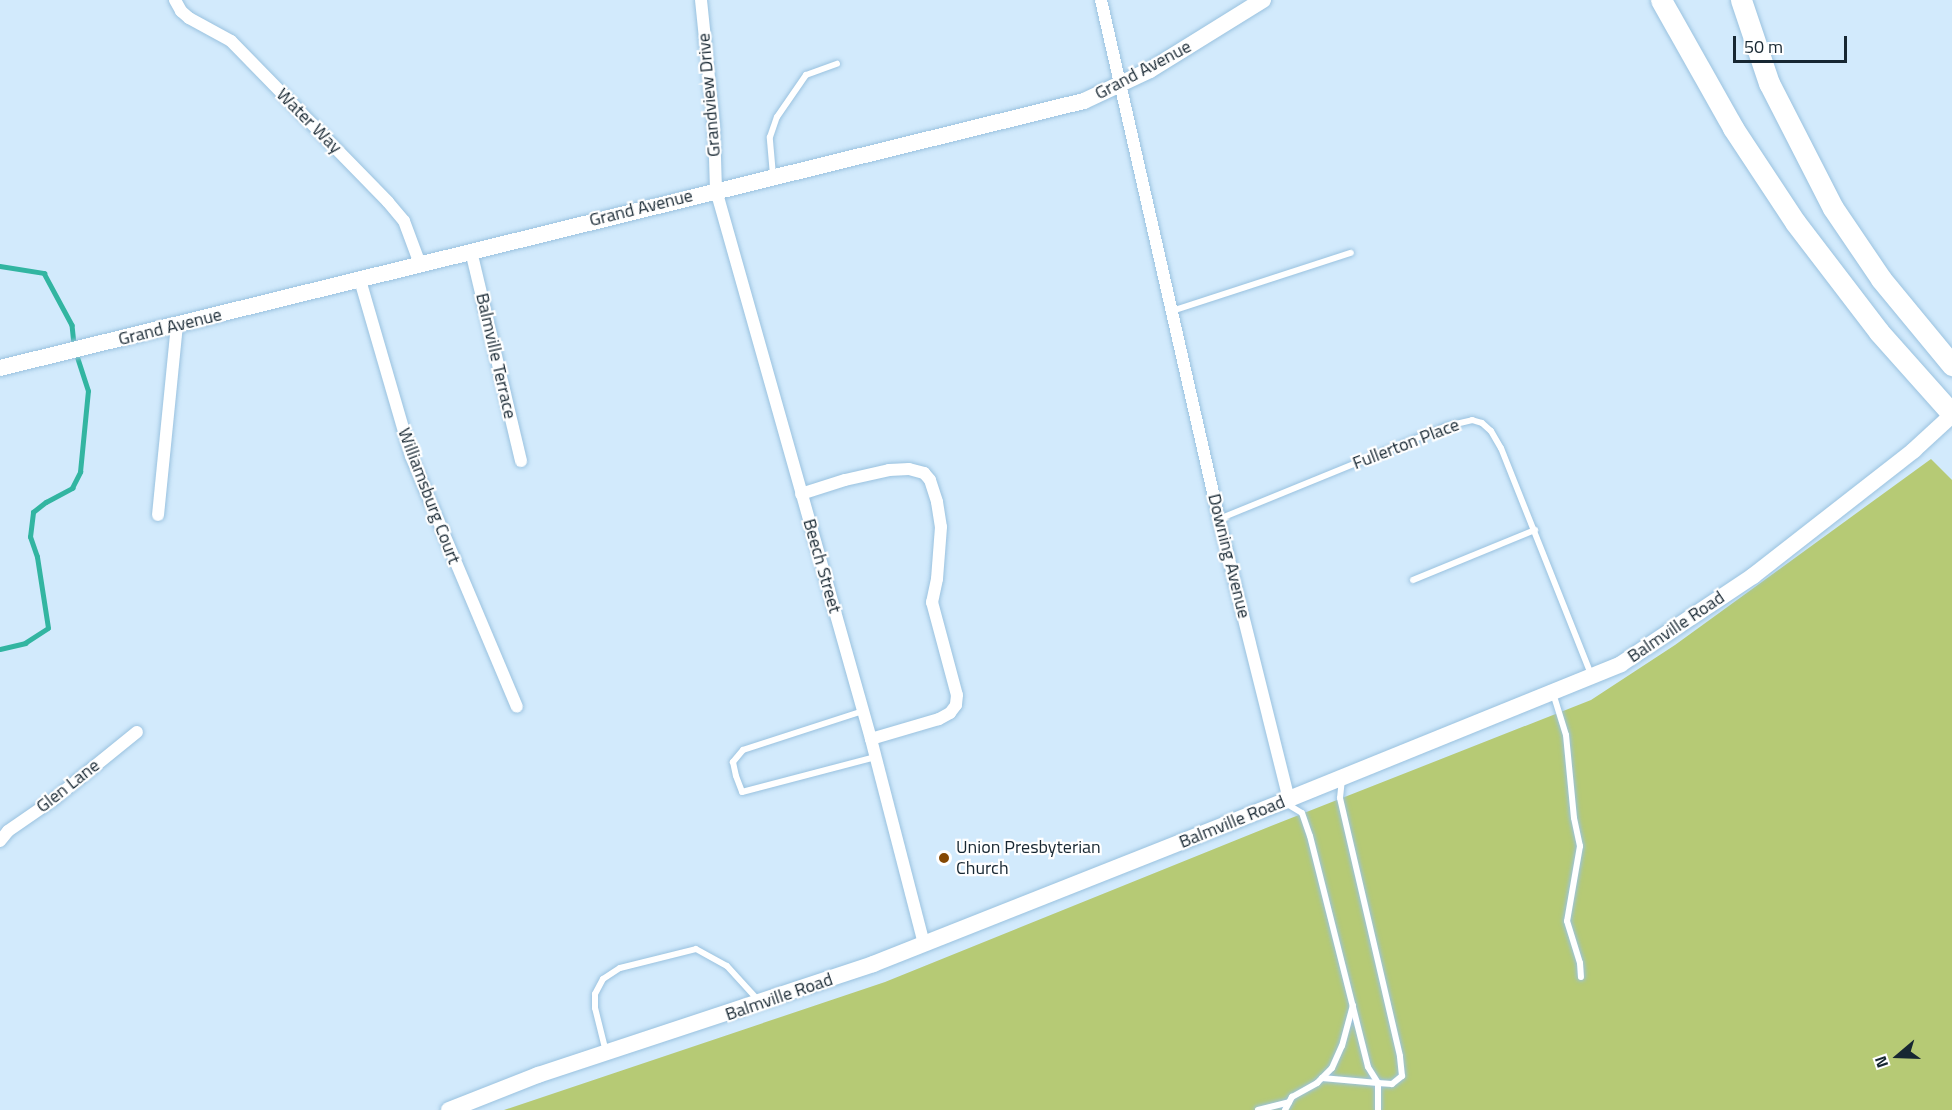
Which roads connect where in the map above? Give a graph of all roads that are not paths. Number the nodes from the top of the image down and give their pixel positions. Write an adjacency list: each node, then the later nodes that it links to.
1 (175, 0): 13 (street, Water Way)
2 (701, 0): 10 (street, Grandview Drive)
3 (1101, 0): 8 (street, Downing Avenue)
4 (1263, 0): 8 (street, Grand Avenue)
5 (1661, 0): 19 (highway)
6 (1741, 0): 17 (highway)
7 (837, 64): 9 (lane)
8 (1121, 85): 9 (street, Grand Avenue); 15 (street, Downing Avenue)
9 (773, 176): 10 (street, Grand Avenue)
10 (716, 190): 11 (street, Grand Avenue); 21 (street, Beech Street)
11 (471, 251): 13 (street, Grand Avenue); 20 (street, Balmville Terrace)
12 (1351, 253): 15 (lane)
13 (420, 264): 14 (street, Grand Avenue)
14 (360, 279): 16 (street, Grand Avenue); 28 (street, Williamsburg Court)
15 (1171, 311): 23 (street, Downing Avenue)
16 (177, 326): 18 (street, Grand Avenue); 22 (street)
17 (1952, 365)
18 (0, 368)
19 (1952, 414): 26 (street, Balmville Road)
20 (520, 461)
21 (801, 494): 29 (street, Beech Street); 31 (street)
22 (158, 515)
23 (1220, 519): 24 (lane, Fullerton Place); 34 (street, Downing Avenue)
24 (1535, 530): 25 (lane); 26 (lane, Fullerton Place)
25 (1413, 580)
26 (1592, 677): 27 (street, Balmville Road)
27 (1553, 693): 33 (street, Balmville Road); 37 (lane)
28 (517, 707)
29 (863, 711): 31 (street, Beech Street); 32 (lane)
30 (136, 732): 35 (street, Glen Lane)
31 (871, 739): 32 (street, Beech Street)
32 (876, 757): 36 (street, Beech Street)
33 (1342, 778): 34 (street, Balmville Road); 42 (lane)
34 (1287, 800): 36 (street, Balmville Road); 39 (lane)
35 (0, 841)
36 (924, 944): 38 (street, Balmville Road)
37 (1581, 977)
38 (760, 1003): 40 (street, Balmville Road); 40 (lane)
39 (1353, 1005): 41 (lane); 42 (lane)
40 (606, 1053): 44 (street, Balmville Road)
41 (1322, 1078): 42 (lane); 43 (lane)
42 (1378, 1083): 47 (lane)
43 (1289, 1102): 45 (lane); 46 (lane)
44 (449, 1110)
45 (1258, 1110)
46 (1285, 1110)
47 (1378, 1110)

